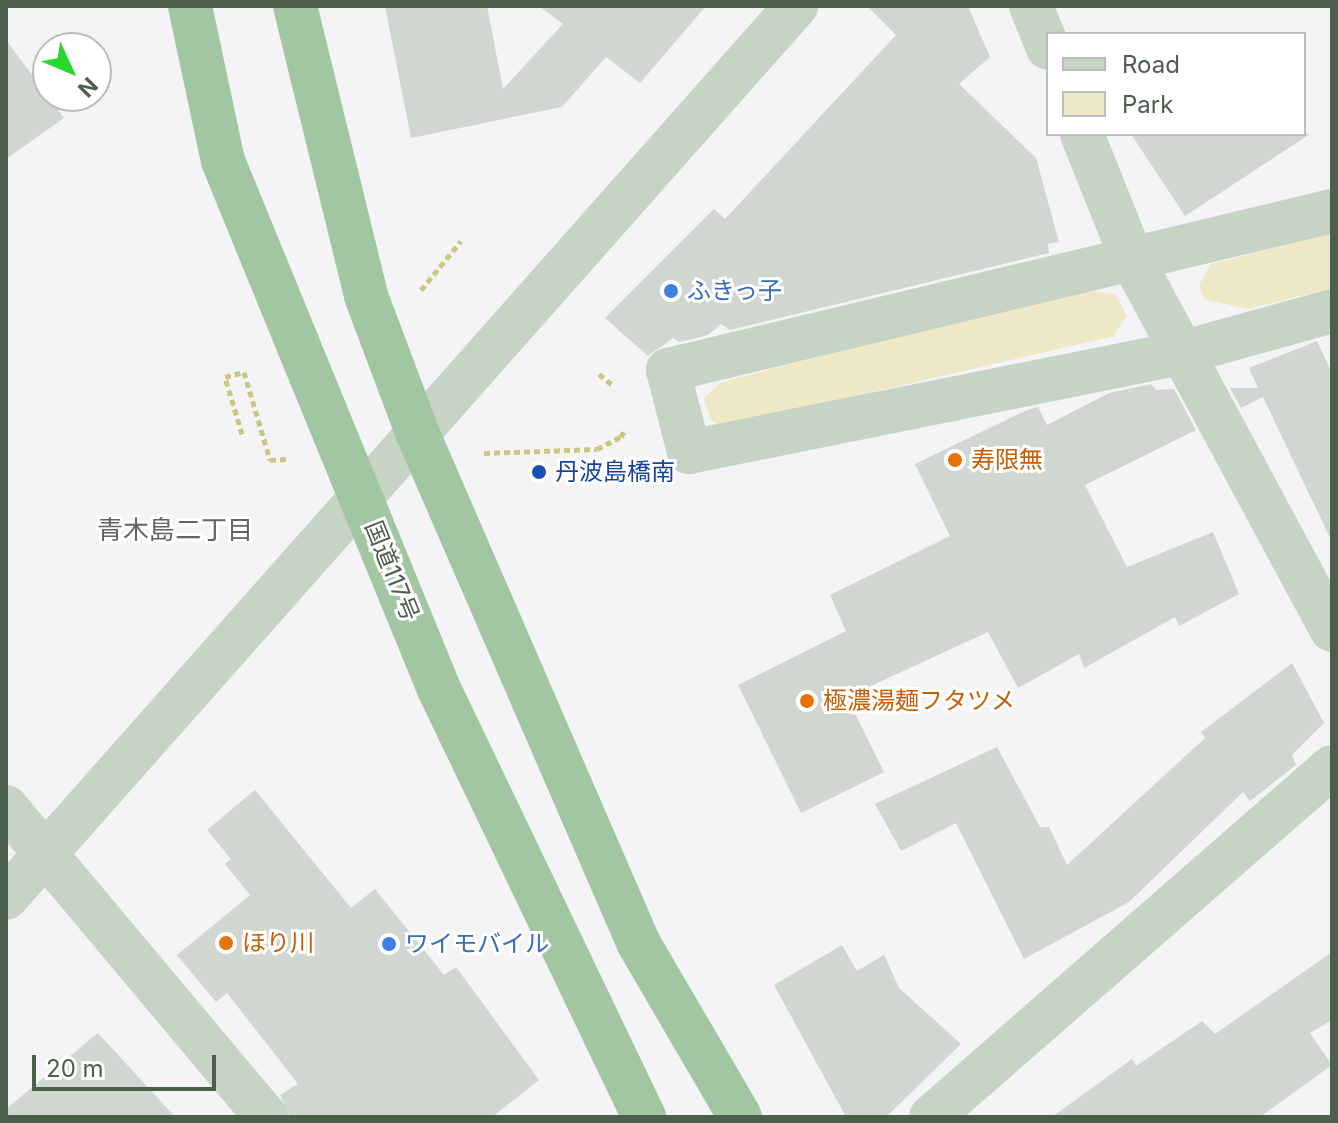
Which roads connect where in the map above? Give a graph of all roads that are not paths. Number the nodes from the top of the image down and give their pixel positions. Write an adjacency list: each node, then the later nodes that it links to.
1 (190, 6): 12 (highway, 国道117号)
2 (295, 6): 11 (highway)
3 (796, 6): 11 (street)
4 (1031, 6): 5 (street)
5 (1046, 43)
6 (1083, 136): 8 (street)
7 (1332, 211): 8 (street)
8 (1132, 259): 10 (street); 10 (street)
9 (1332, 311): 10 (street)
10 (1181, 353): 13 (street)
11 (417, 432): 12 (street); 20 (highway)
12 (361, 496): 16 (street); 19 (highway, 国道117号)
13 (1332, 630)
14 (1332, 767): 21 (street)
15 (6, 807): 16 (street)
16 (46, 853): 17 (street); 18 (street)
17 (6, 898)
18 (266, 1117)
19 (644, 1117)
20 (740, 1117)
21 (931, 1117)

